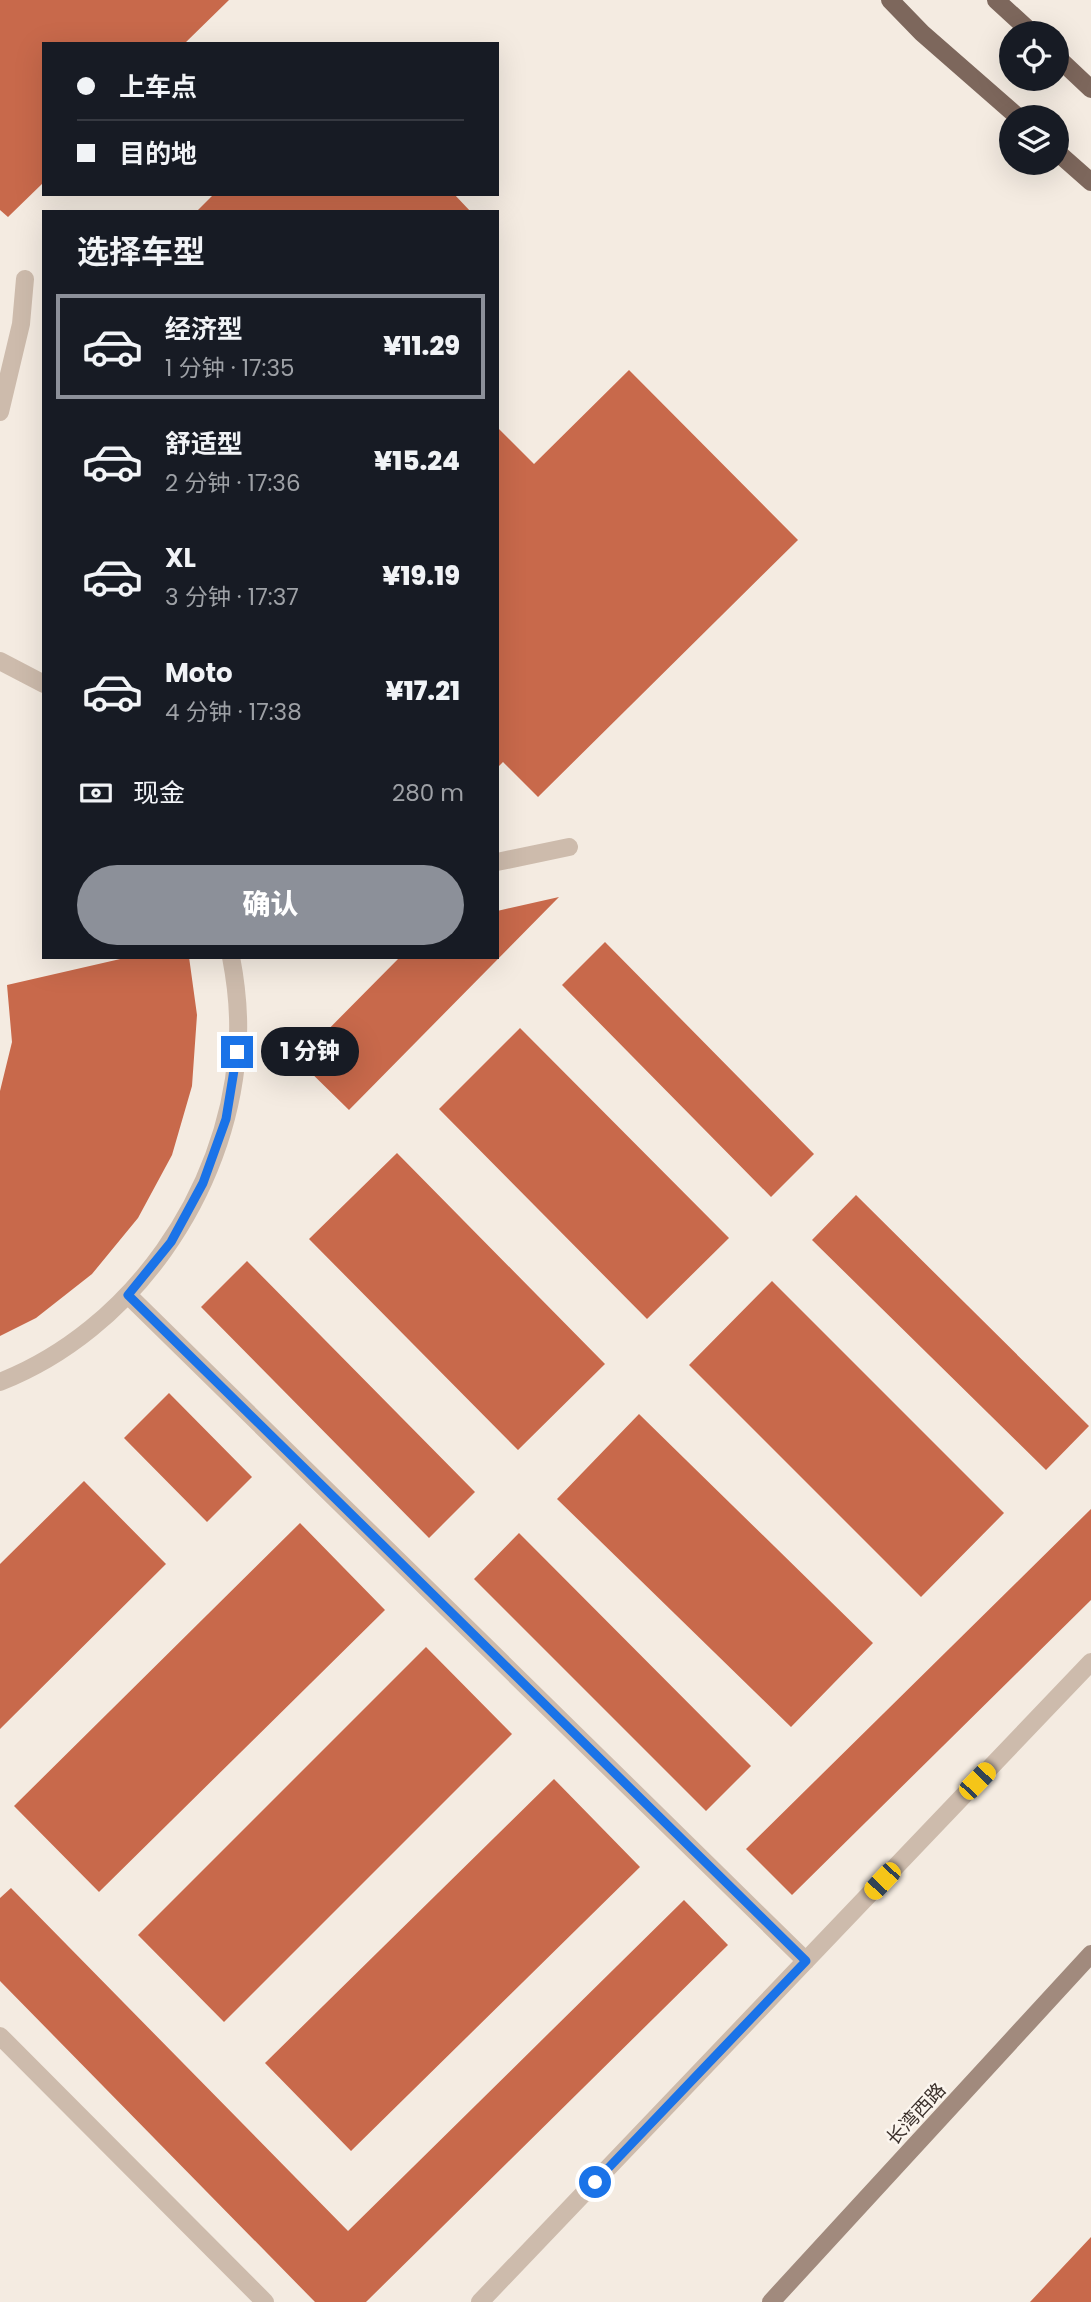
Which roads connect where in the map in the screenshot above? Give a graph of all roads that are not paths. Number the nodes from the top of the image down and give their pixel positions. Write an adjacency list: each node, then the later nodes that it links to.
1 (890, 0): 6 (main road)
2 (996, 0): 3 (main road)
3 (1019, 21)
4 (1069, 68): 5 (main road)
5 (1091, 89)
6 (1004, 105)
7 (1069, 163): 8 (main road)
8 (1091, 182)
9 (25, 279): 10 (lane)
10 (0, 412)
11 (0, 661): 12 (lane)
12 (42, 683)
13 (569, 847): 14 (lane)
14 (499, 862)
15 (231, 959): 16 (lane)
16 (128, 1295): 17 (lane); 20 (lane)
17 (0, 1382)
18 (1091, 1662): 20 (lane)
19 (1091, 1954): 24 (street, 长湾西路)
20 (806, 1961): 23 (lane)
21 (0, 2036): 22 (lane)
22 (265, 2302)
23 (480, 2302)
24 (771, 2302)

